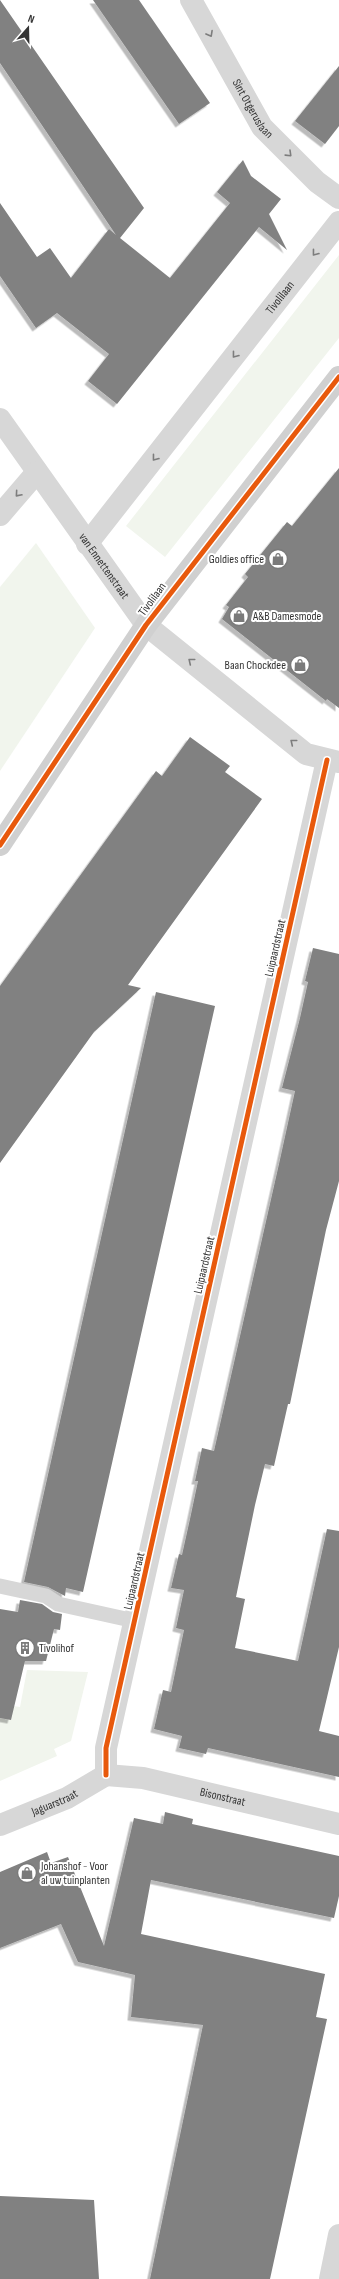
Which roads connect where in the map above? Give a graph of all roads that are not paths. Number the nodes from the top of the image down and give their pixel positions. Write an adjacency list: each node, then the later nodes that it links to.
1 (191, 0): 2 (street, Sint Otgeruslaan, one-way to 2)
2 (339, 198)
3 (339, 222): 8 (street, Tivolilaan, one-way to 8)
4 (339, 377): 9 (main road, Tivolilaan)
5 (0, 419): 6 (street, van Ennettenstraat)
6 (37, 472): 7 (street, one-way to 7); 8 (street, van Ennettenstraat)
7 (0, 515)
8 (87, 544): 9 (street, van Ennettenstraat)
9 (146, 625): 10 (street, van Ennettenstraat, one-way to 9); 11 (main road, Tivolilaan)
10 (333, 761): 13 (street, Luipaardstraat)
11 (0, 845)
12 (0, 1586): 13 (lane)
13 (135, 1621): 14 (street, Luipaardstraat)
14 (106, 1775): 15 (street, Bisonstraat); 16 (street, Jaguarstraat)
15 (339, 1824)
16 (0, 1825)
17 (339, 2235): 18 (street)
18 (330, 2279)

